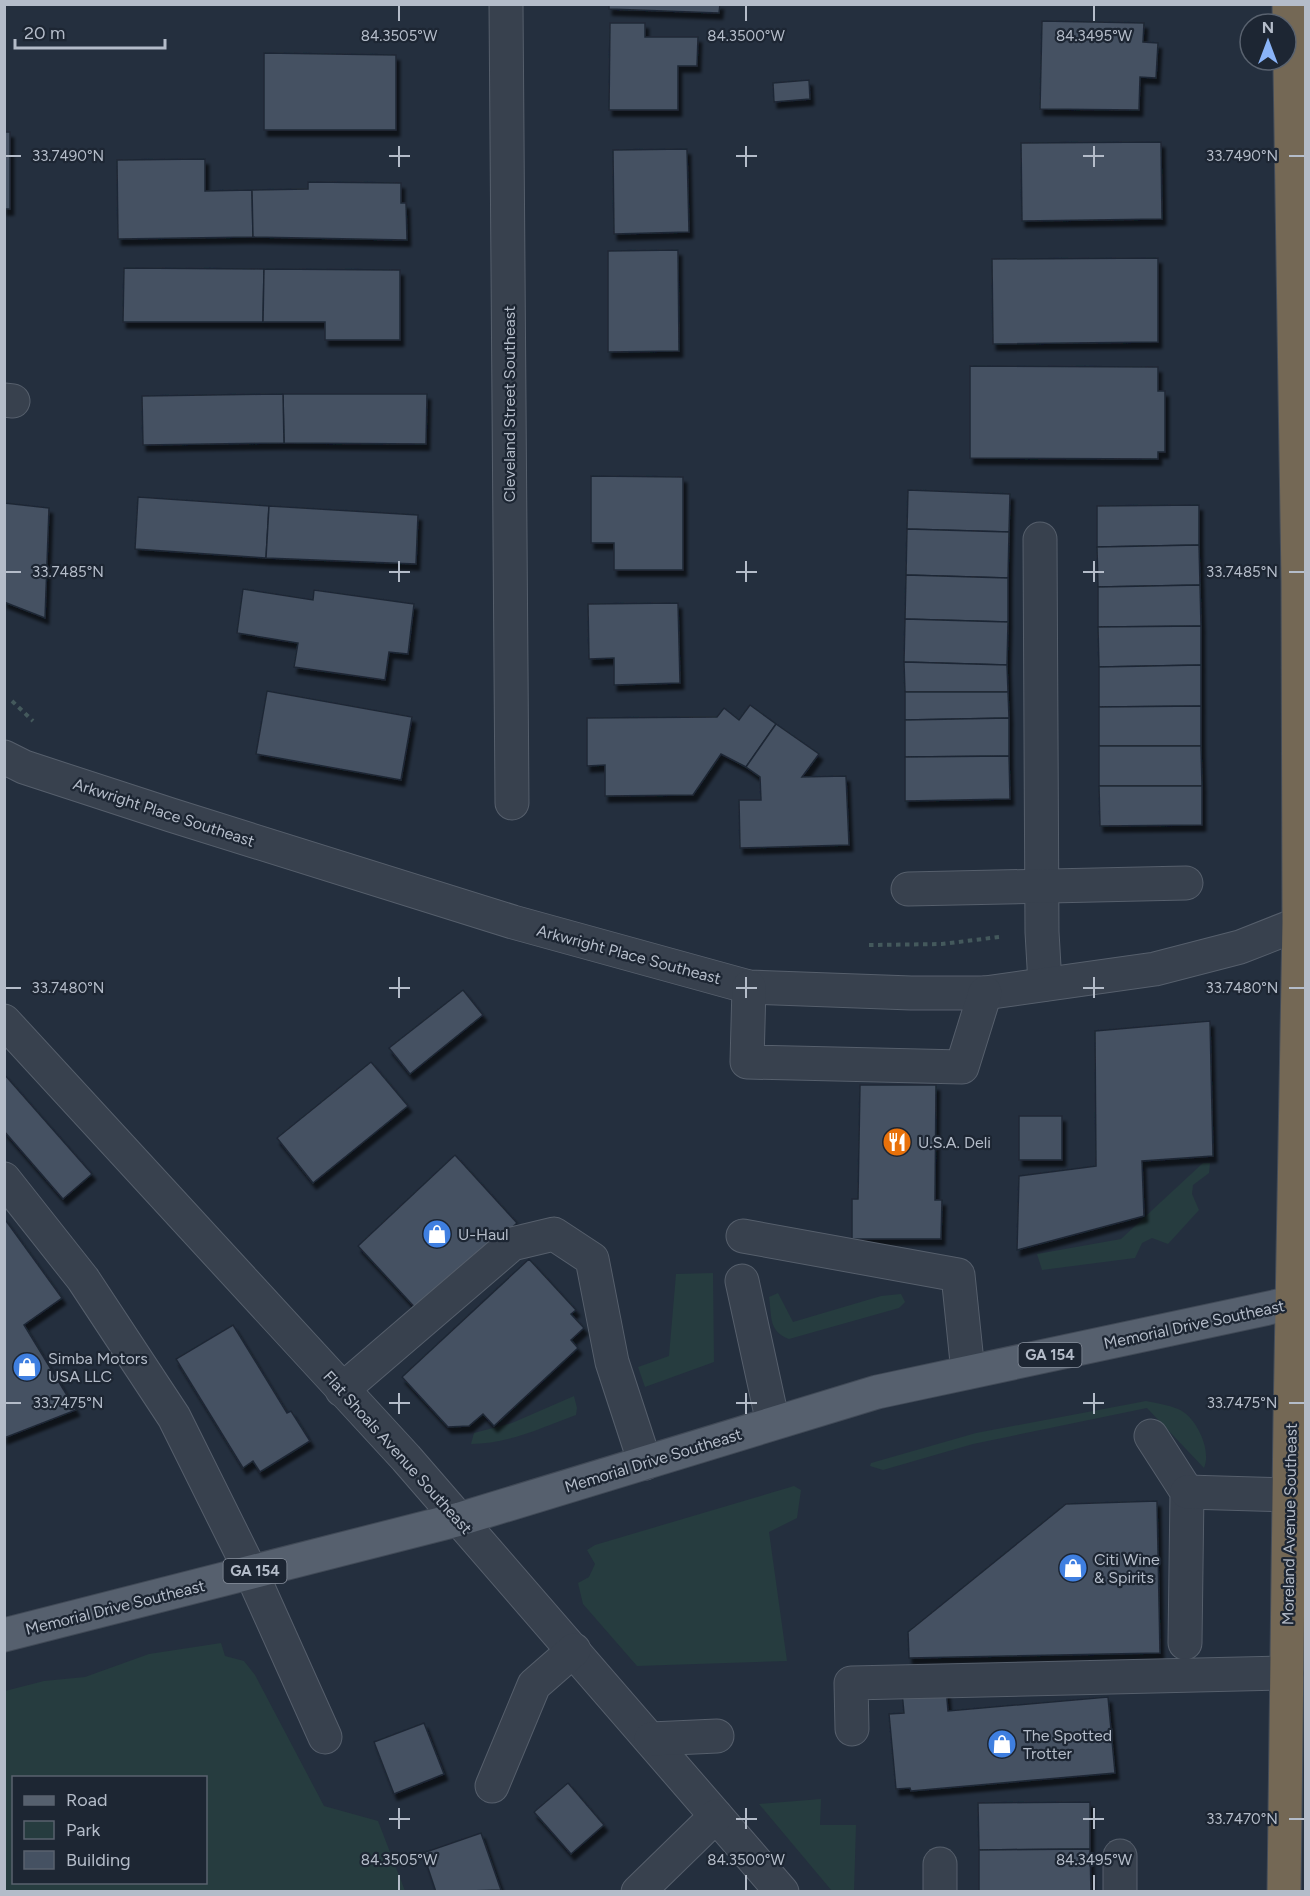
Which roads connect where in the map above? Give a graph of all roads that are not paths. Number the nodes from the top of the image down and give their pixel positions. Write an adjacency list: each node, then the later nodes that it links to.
1 (506, 4): 5 (street, Cleveland Street Southeast)
2 (1289, 4): 6 (highway, Moreland Avenue Southeast)
3 (1040, 539): 8 (street)
4 (4, 757): 12 (street, Arkwright Place Southeast)
5 (512, 803)
6 (1302, 812): 10 (highway, Moreland Avenue Southeast)
7 (1186, 883): 8 (street)
8 (1042, 885): 9 (street); 11 (street)
9 (908, 890)
10 (1302, 922): 11 (street, Arkwright Place Southeast); 18 (highway, Moreland Avenue Southeast)
11 (1045, 984): 13 (street, Arkwright Place Southeast)
12 (749, 987): 13 (street, Arkwright Place Southeast); 13 (street)
13 (985, 993)
14 (4, 1021): 20 (street, Flat Shoals Avenue Southeast)
15 (4, 1179): 27 (street)
16 (743, 1236): 19 (street)
17 (742, 1281): 21 (street)
18 (1299, 1303): 19 (main road, Memorial Drive Southeast / GA 154); 25 (highway, Moreland Avenue Southeast)
19 (968, 1372): 21 (main road, Memorial Drive Southeast / GA 154)
20 (342, 1390): 23 (street); 26 (street, Flat Shoals Avenue Southeast)
21 (773, 1423): 23 (main road, Memorial Drive Southeast / GA 154)
22 (1151, 1436): 24 (street)
23 (645, 1463): 26 (main road, Memorial Drive Southeast / GA 154)
24 (1187, 1492): 25 (street); 30 (street)
25 (1290, 1495): 28 (highway, Moreland Avenue Southeast)
26 (460, 1519): 27 (main road, Memorial Drive Southeast / GA 154); 31 (street, Flat Shoals Avenue Southeast)
27 (251, 1572): 29 (main road, Memorial Drive Southeast / GA 154); 35 (street)
28 (1297, 1603): 32 (highway, Moreland Avenue Southeast)
29 (4, 1635)
30 (1185, 1643)
31 (574, 1650): 36 (street, Flat Shoals Avenue Southeast); 38 (street)
32 (1287, 1672): 33 (street); 37 (highway, Moreland Avenue Southeast)
33 (852, 1729)
34 (717, 1736): 36 (street)
35 (325, 1737)
36 (651, 1739): 39 (street, Flat Shoals Avenue Southeast)
37 (1296, 1777): 44 (highway, Moreland Avenue Southeast)
38 (492, 1786)
39 (716, 1816): 41 (street); 42 (street, Flat Shoals Avenue Southeast)
40 (1120, 1856): 43 (street)
41 (638, 1892)
42 (782, 1892)
43 (1120, 1892)
44 (1284, 1892)

